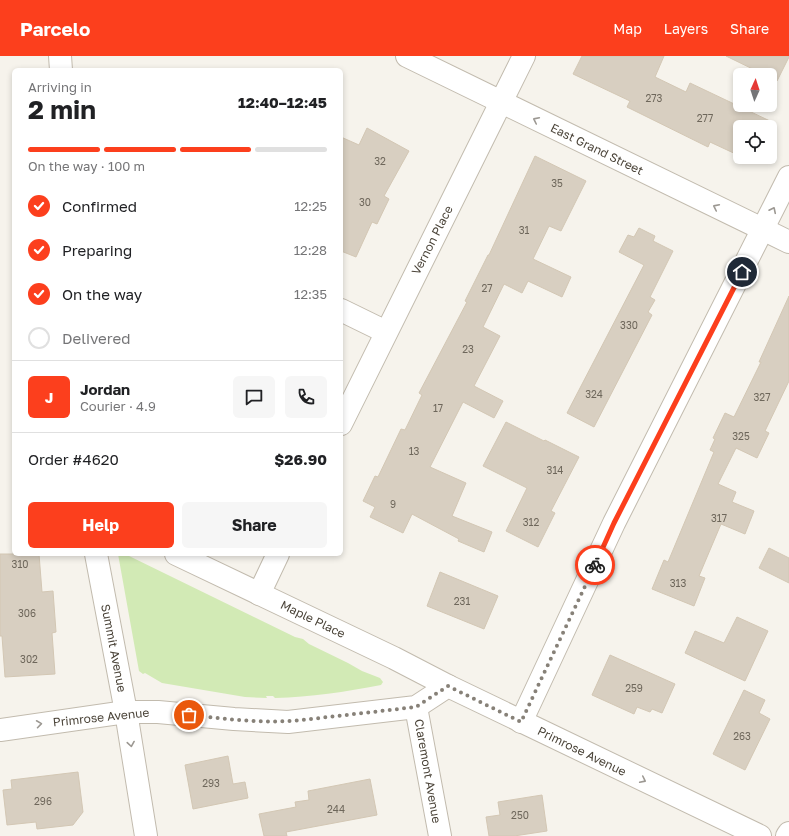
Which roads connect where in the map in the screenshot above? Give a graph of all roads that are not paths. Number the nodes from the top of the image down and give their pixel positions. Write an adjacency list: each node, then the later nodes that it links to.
1 (60, 56): 4 (street)
2 (407, 56): 5 (street, East Grand Street)
3 (524, 56): 5 (street, Vernon Place)
4 (61, 68)
5 (501, 103): 7 (street, East Grand Street, one-way to 5); 10 (street, Vernon Place)
6 (789, 177): 7 (street, one-way to 6)
7 (763, 230): 8 (street, East Grand Street); 19 (street)
8 (789, 242)
9 (343, 311): 10 (street)
10 (386, 332): 11 (street, Vernon Place)
11 (343, 420)
12 (96, 556): 18 (street, Summit Avenue)
13 (180, 556): 15 (street, Maple Place)
14 (277, 556): 15 (street)
15 (259, 594): 16 (street, Maple Place)
16 (448, 686): 17 (street, Primrose Avenue); 19 (street, Primrose Avenue)
17 (416, 707): 18 (street, Primrose Avenue); 23 (street, Claremont Avenue)
18 (126, 712): 20 (street, Primrose Avenue, one-way to 18); 22 (street, Summit Avenue, one-way to 22)
19 (521, 722): 24 (street, Primrose Avenue, one-way to 24)
20 (0, 730)
21 (789, 833): 25 (street)
22 (146, 836)
23 (440, 836)
24 (760, 836)
25 (787, 836)

